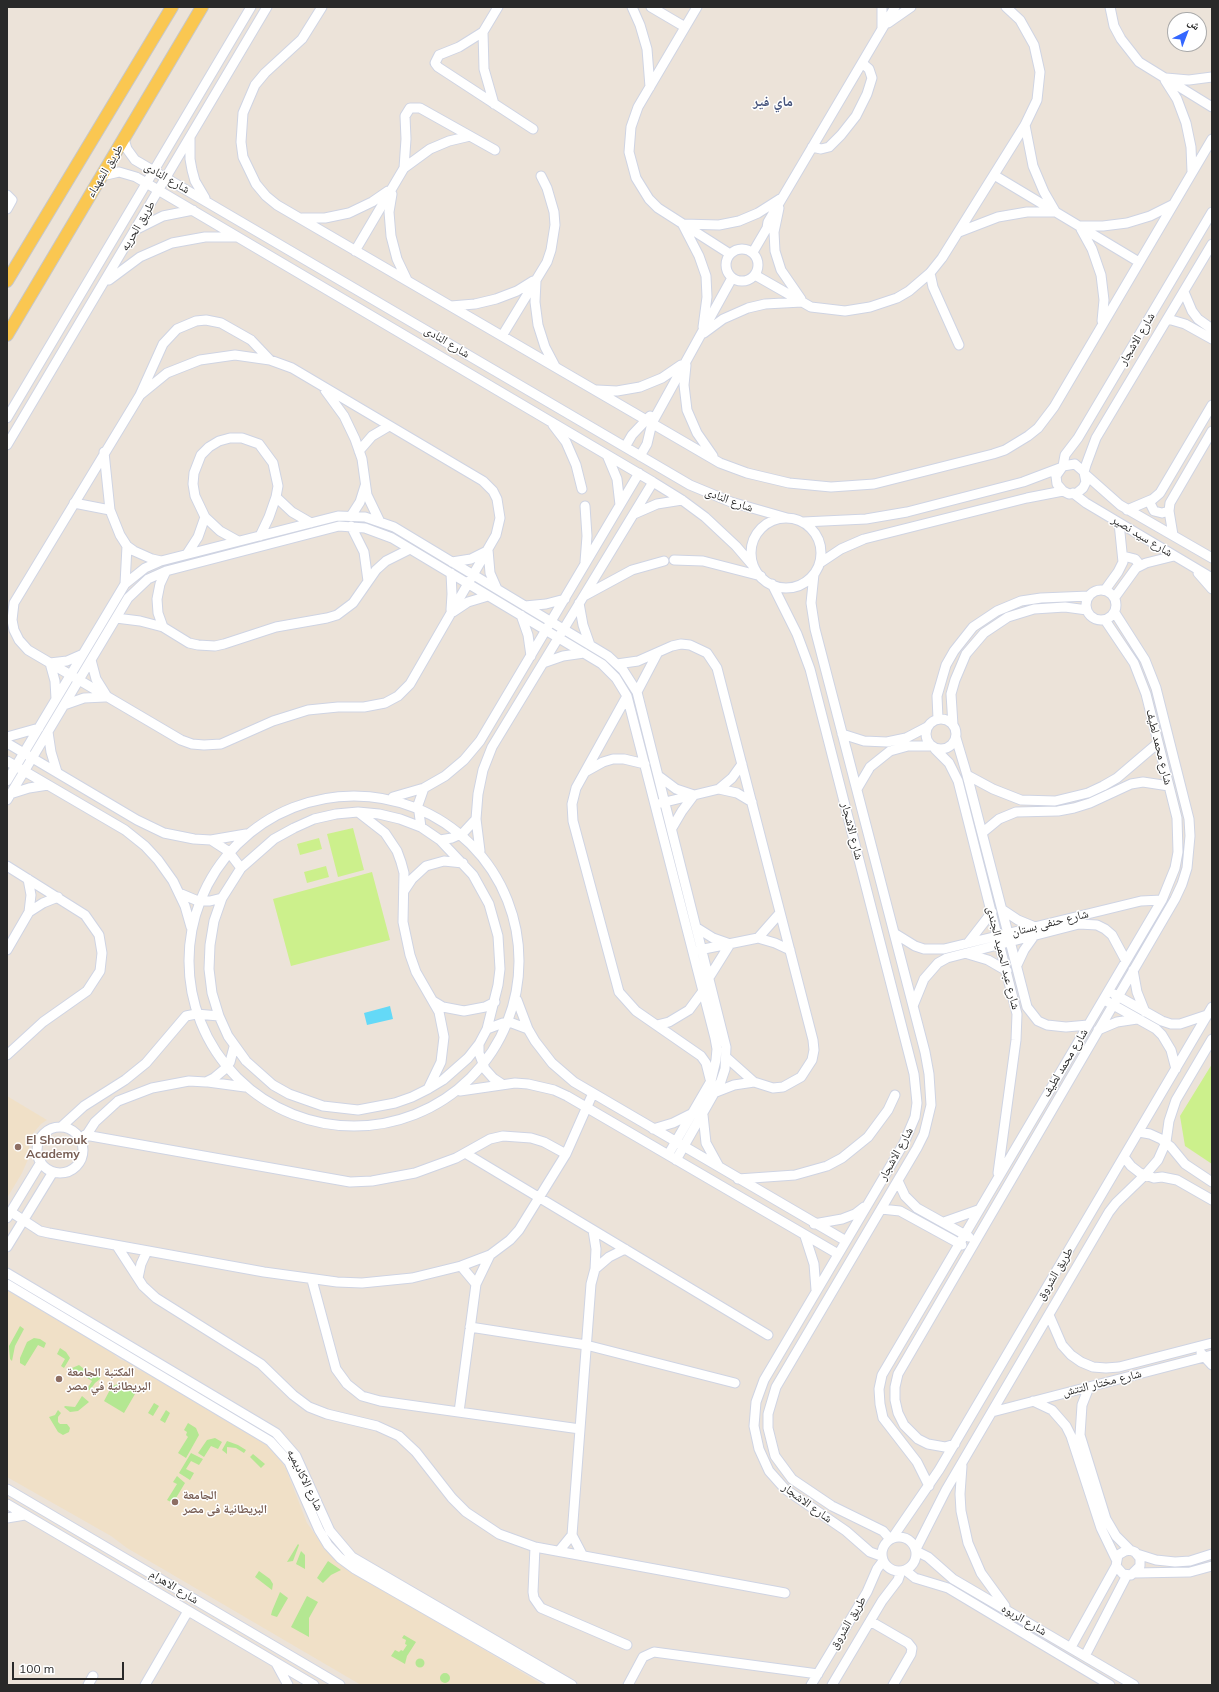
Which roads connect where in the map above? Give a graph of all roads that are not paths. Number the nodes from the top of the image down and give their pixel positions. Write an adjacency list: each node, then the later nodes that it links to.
1 (172, 7): 66 (main road)
2 (202, 7): 28 (main road, طريق الشهداء)
3 (251, 7): 33 (street, طريق الحريه)
4 (268, 7): 26 (street, طريق الحريه)
5 (322, 7): 50 (street)
6 (498, 7): 17 (street)
7 (632, 7): 21 (street)
8 (651, 7): 15 (street)
9 (697, 7): 15 (street)
10 (882, 7): 16 (street)
11 (896, 7): 16 (street)
12 (910, 7): 16 (street)
13 (1006, 7): 24 (street)
14 (1110, 7): 20 (street)
15 (686, 27): 21 (street)
16 (882, 30): 18 (street)
17 (483, 32): 22 (street); 22 (street)
18 (862, 63): 30 (street); 30 (street)
19 (1212, 77): 20 (street)
20 (1163, 78): 23 (street); 34 (street)
21 (650, 88): 51 (street)
22 (494, 104): 25 (street)
23 (1212, 107)
24 (1025, 125): 35 (street); 48 (street)
25 (533, 129)
26 (191, 136): 38 (street, طريق الحريه); 44 (street)
27 (470, 136): 31 (street); 32 (street); 32 (street)
28 (124, 139): 33 (street, شارع النادى); 36 (main road, طريق الشهداء)
29 (1212, 139): 34 (street)
30 (812, 148): 43 (street)
31 (495, 150)
32 (404, 168): 40 (street)
33 (154, 170): 38 (street, شارع النادى); 39 (street, طريق الحريه)
34 (1192, 173): 45 (street)
35 (994, 175): 48 (street); 54 (street)
36 (102, 176): 39 (street, شارع النادى); 75 (main road, طريق الشهداء)
37 (541, 176): 64 (street)
38 (166, 177): 41 (street, طريق الحريه); 44 (street, شارع النادى)
39 (147, 183): 41 (street, شارع النادى); 91 (street, طريق الحريه)
40 (393, 188): 50 (street); 58 (street); 67 (street)
41 (159, 190): 47 (street, شارع النادى); 53 (street, طريق الحريه)
42 (7, 195): 46 (street)
43 (782, 199): 51 (street); 59 (street); 70 (street)
44 (207, 201): 82 (street, شارع النادى)
45 (1172, 206): 52 (street); 61 (street)
46 (7, 208)
47 (193, 210): 53 (street); 56 (street, شارع النادى)
48 (1056, 212): 52 (street); 54 (street)
49 (1212, 212): 55 (street, شارع الاشجار)
50 (300, 218): 58 (street)
51 (683, 224): 60 (street); 76 (street)
52 (1079, 226): 61 (street); 73 (street)
53 (135, 230): 68 (street, طريق الحريه)
54 (958, 233): 62 (street)
55 (1198, 235): 57 (street); 103 (street, شارع الاشجار)
56 (239, 238): 68 (street); 85 (street, شارع النادى)
57 (1212, 244): 69 (street, شارع الاشجار)
58 (355, 251): 67 (street)
59 (750, 251): 60 (street); 63 (street)
60 (730, 254): 65 (street)
61 (1139, 262): 73 (street)
62 (930, 273): 70 (street); 79 (street)
63 (755, 275): 65 (street); 70 (street)
64 (536, 279): 71 (street); 77 (street); 83 (street)
65 (734, 279): 76 (street)
66 (7, 281)
67 (407, 281): 71 (street)
68 (100, 288): 96 (street, طريق الحريه)
69 (1184, 292): 72 (street, شارع الاشجار); 74 (street)
70 (802, 302): 76 (street)
71 (450, 306): 77 (street)
72 (1168, 319): 78 (street); 104 (street, شارع الاشجار)
73 (1102, 326): 102 (street)
74 (1212, 328)
75 (7, 335)
76 (702, 335): 81 (street)
77 (502, 336): 83 (street)
78 (1212, 339)
79 (959, 345)
80 (270, 360): 86 (street); 89 (street); 89 (street)
81 (687, 360): 88 (street); 92 (street); 102 (street)
82 (481, 362): 84 (street, شارع النادى); 85 (street)
83 (556, 367): 88 (street)
84 (499, 373): 87 (street); 97 (street, شارع النادى)
85 (474, 376): 87 (street, شارع النادى)
86 (322, 386): 94 (street); 98 (street)
87 (492, 386): 93 (street, شارع النادى)
88 (594, 389): 92 (street)
89 (140, 395): 99 (street)
90 (1212, 405): 113 (street)
91 (7, 418)
92 (650, 422): 97 (street); 101 (street); 102 (street)
93 (551, 423): 100 (street, شارع النادى); 108 (street)
94 (389, 426): 98 (street); 134 (street)
95 (1212, 431): 119 (street)
96 (7, 445)
97 (625, 447): 101 (street, شارع النادى)
98 (360, 451): 107 (street)
99 (104, 452): 114 (street); 117 (street)
100 (608, 455): 105 (street, شارع النادى); 115 (street)
101 (640, 456): 123 (street, شارع النادى)
102 (720, 463)
103 (1061, 467): 104 (street); 109 (street); 125 (street)
104 (1085, 473): 110 (street); 118 (street, شارع سيد نصير)
105 (639, 474): 106 (street, شارع النادى); 115 (street)
106 (653, 482): 112 (street, شارع النادى); 120 (street)
107 (365, 486): 121 (street); 124 (street)
108 (582, 489)
109 (1063, 491): 110 (street); 143 (street)
110 (1073, 493): 127 (street, شارع سيد نصير)
111 (276, 497): 122 (street); 126 (street); 130 (street)
112 (682, 500): 120 (street); 147 (street, شارع النادى)
113 (1149, 501): 118 (street); 119 (street)
114 (74, 503): 117 (street); 184 (street)
115 (620, 505): 146 (street)
116 (585, 506): 146 (street)
117 (110, 510): 132 (street)
118 (1127, 510): 129 (street, شارع سيد نصير)
119 (1169, 511): 129 (street)
120 (633, 514): 165 (street)
121 (351, 516): 124 (street); 126 (street)
122 (205, 517): 131 (street); 135 (street)
123 (787, 518): 125 (street); 147 (street)
124 (379, 520): 142 (street)
125 (803, 522): 143 (street)
126 (312, 523): 130 (street)
127 (1119, 523): 136 (street); 137 (street, شارع سيد نصير)
128 (352, 526): 133 (street); 148 (street); 154 (street)
129 (1173, 535): 138 (street, شارع سيد نصير)
130 (260, 536): 131 (street)
131 (238, 542): 135 (street)
132 (127, 546): 140 (street); 155 (street)
133 (410, 549): 149 (street); 154 (street)
134 (488, 550): 142 (street); 150 (street); 158 (street)
135 (187, 554): 140 (street)
136 (1123, 556): 145 (street); 160 (street)
137 (1174, 556): 144 (street, شارع سيد نصير); 145 (street)
138 (1212, 558)
139 (674, 560): 152 (street)
140 (161, 561): 155 (street)
141 (664, 561): 165 (street)
142 (452, 562): 150 (street)
143 (820, 563): 151 (street)
144 (1188, 564): 153 (street, شارع سيد نصير); 159 (street)
145 (1140, 565): 163 (street)
146 (584, 566): 164 (street)
147 (754, 567): 152 (street)
148 (166, 571): 171 (street); 174 (street)
149 (451, 573): 156 (street); 169 (street)
150 (473, 574): 156 (street); 158 (street)
151 (814, 574): 157 (street); 199 (street, شارع الاشجار)
152 (761, 576): 157 (street)
153 (1212, 578)
154 (368, 581): 174 (street)
155 (125, 584): 179 (street)
156 (468, 584): 161 (street); 169 (street)
157 (772, 584): 298 (street, شارع الاشجار)
158 (497, 588): 166 (street)
159 (1212, 589)
160 (1105, 590): 162 (street); 163 (street)
161 (488, 596): 169 (street); 170 (street)
162 (1089, 596): 167 (street); 194 (street)
163 (1115, 597): 168 (street)
164 (565, 599): 166 (street); 173 (street)
165 (581, 600): 175 (street); 178 (street)
166 (526, 606): 173 (street)
167 (1087, 610): 172 (street); 195 (street)
168 (1115, 613): 172 (street); 270 (street, شارع محمد لطيف)
169 (450, 614): 191 (street)
170 (521, 615): 176 (street); 182 (street)
171 (116, 618): 174 (street); 183 (street)
172 (1106, 620): 203 (street, شارع محمد لطيف)
173 (551, 622): 175 (street); 176 (street)
174 (164, 627)
175 (564, 629): 177 (street); 178 (street)
176 (546, 630): 177 (street); 182 (street)
177 (558, 638): 180 (street); 185 (street)
178 (590, 645): 186 (street)
179 (83, 654): 184 (street); 187 (street)
180 (585, 654): 185 (street); 190 (street)
181 (657, 654): 186 (street); 189 (street); 209 (street)
182 (531, 656): 219 (street)
183 (91, 660): 188 (street); 191 (street)
184 (50, 663): 187 (street); 192 (street)
185 (543, 663): 230 (street)
186 (617, 664): 189 (street)
187 (70, 675): 188 (street); 192 (street)
188 (79, 680): 191 (street); 193 (street)
189 (637, 692): 215 (street)
190 (627, 696): 208 (street); 213 (street)
191 (107, 697): 193 (street)
192 (56, 699): 197 (street)
193 (64, 705): 198 (street)
194 (938, 719): 195 (street); 196 (street)
195 (953, 725): 201 (street)
196 (927, 727): 199 (street); 204 (street)
197 (39, 728): 200 (street); 205 (street)
198 (48, 732): 206 (street); 212 (street)
199 (842, 734): 221 (street, شارع الاشجار)
200 (7, 737)
201 (956, 738): 204 (street); 214 (street, شارع عبد الحميد الجندى)
202 (7, 743): 205 (street)
203 (1158, 743): 214 (street); 218 (street, شارع محمد لطيف)
204 (933, 748): 221 (street); 252 (street, شارع عبد الحميد الجندى)
205 (24, 753): 206 (street); 210 (street)
206 (32, 758): 211 (street); 212 (street)
207 (7, 761): 210 (street)
208 (645, 764): 213 (street); 227 (street)
209 (742, 764): 220 (street); 226 (street)
210 (16, 766): 211 (street); 216 (street)
211 (24, 771): 217 (street); 223 (street)
212 (57, 772): 236 (street)
213 (584, 772): 288 (street)
214 (967, 775): 235 (street, شارع عبد الحميد الجندى)
215 (660, 778): 222 (street); 225 (street)
216 (7, 780)
217 (48, 785): 223 (street); 245 (street)
218 (1169, 786): 235 (street); 248 (street, شارع محمد لطيف)
219 (424, 788): 224 (street); 228 (street)
220 (719, 789): 222 (street); 226 (street)
221 (857, 789): 256 (street, شارع الاشجار)
222 (694, 795): 225 (street); 232 (street)
223 (9, 797)
224 (388, 799): 228 (street); 233 (street)
225 (666, 802): 227 (street); 232 (street)
226 (752, 802): 253 (street)
227 (656, 804): 266 (street)
228 (418, 805): 231 (street); 234 (street)
229 (358, 812): 231 (street); 242 (street); 244 (street)
230 (476, 819): 234 (street); 239 (street)
231 (421, 827): 237 (street)
232 (672, 828): 254 (street)
233 (251, 833): 236 (street); 238 (street)
234 (463, 833): 237 (street); 239 (street)
235 (982, 833): 250 (street, شارع عبد الحميد الجندى)
236 (211, 840): 238 (street)
237 (440, 840): 240 (street)
238 (228, 851): 242 (street); 249 (street)
239 (481, 854): 276 (street)
240 (463, 863): 244 (street); 279 (street)
241 (7, 866): 243 (street)
242 (241, 868): 247 (street)
243 (28, 879): 246 (street); 251 (street)
244 (404, 891): 278 (street)
245 (179, 893): 249 (street); 257 (street)
246 (58, 897): 251 (street); 297 (street)
247 (222, 898): 249 (street); 285 (street)
248 (1162, 900): 255 (street, شارع حنفى بستان); 268 (street, شارع محمد لطيف)
249 (198, 901): 257 (street)
250 (1002, 910): 255 (street); 259 (street, شارع عبد الحميد الجندى)
251 (29, 912): 263 (street)
252 (992, 912): 260 (street, شارع عبد الحميد الجندى); 261 (street)
253 (780, 913): 258 (street); 265 (street)
254 (697, 928): 262 (street); 264 (street)
255 (1035, 931): 259 (street, شارع حنفى بستان); 268 (street, شارع حنفى بستان); 269 (street)
256 (894, 933): 261 (street, شارع حنفى بستان); 281 (street, شارع الاشجار)
257 (192, 934): 284 (street)
258 (758, 938): 262 (street); 265 (street)
259 (1010, 938): 260 (street, شارع حنفى بستان); 269 (street, شارع عبد الحميد الجندى)
260 (999, 940): 261 (street, شارع حنفى بستان); 267 (street, شارع حنفى بستان); 271 (street, شارع عبد الحميد الجندى)
261 (968, 943)
262 (730, 944): 264 (street); 272 (street)
263 (7, 950)
264 (703, 950): 266 (street); 272 (street)
265 (790, 950): 305 (street)
266 (693, 952): 274 (street)
267 (967, 953): 271 (street); 281 (street, شارع حنفى بستان)
268 (1126, 961): 273 (street, شارع محمد لطيف)
269 (1017, 966): 289 (street, شارع عبد الحميد الجندى)
270 (1133, 970): 275 (street, شارع محمد لطيف); 283 (street)
271 (1007, 972): 332 (street, شارع عبد الحميد الجندى)
272 (710, 976): 299 (street)
273 (1108, 990): 275 (street); 277 (street, شارع محمد لطيف)
274 (703, 991): 288 (street); 303 (street)
275 (1118, 996): 280 (street, شارع محمد لطيف); 283 (street)
276 (516, 997): 287 (street); 291 (street)
277 (1103, 1000): 280 (street); 289 (street, شارع محمد لطيف)
278 (433, 1001): 279 (street); 308 (street)
279 (495, 1002): 290 (street)
280 (1113, 1005): 286 (street); 292 (street, شارع محمد لطيف)
281 (913, 1006): 296 (street, شارع الاشجار)
282 (1210, 1011): 283 (street); 302 (street, طريق الشروق)
283 (1145, 1012)
284 (196, 1014): 285 (street); 300 (street); 316 (street)
285 (219, 1016): 295 (street)
286 (1137, 1018): 292 (street); 302 (street)
287 (512, 1023): 290 (street); 291 (street); 301 (street)
288 (657, 1025): 303 (street)
289 (1088, 1025): 332 (street, شارع محمد لطيف)
290 (487, 1029): 294 (street)
291 (528, 1029): 311 (street)
292 (1098, 1030): 348 (street, شارع محمد لطيف)
293 (1212, 1039): 321 (street, طريق الشروق)
294 (479, 1044): 301 (street); 308 (street)
295 (234, 1047): 300 (street); 308 (street)
296 (924, 1052): 298 (street); 334 (street, شارع الاشجار)
297 (7, 1054)
298 (909, 1056): 338 (street, شارع الاشجار)
299 (726, 1057): 305 (street); 310 (street)
300 (226, 1068): 304 (street); 307 (street)
301 (485, 1069): 306 (street); 309 (street)
302 (1176, 1069): 318 (street, طريق الشروق)
303 (711, 1081): 314 (street)
304 (206, 1082): 307 (street); 319 (street)
305 (754, 1082): 310 (street)
306 (502, 1084): 309 (street); 313 (street)
307 (246, 1087): 309 (street)
308 (428, 1089)
309 (459, 1091)
310 (716, 1092): 315 (street)
311 (593, 1093): 313 (street); 317 (street)
312 (894, 1095): 333 (street)
313 (587, 1108): 324 (street); 325 (street)
314 (692, 1114): 317 (street); 320 (street)
315 (703, 1115): 322 (street); 329 (street)
316 (61, 1127): 319 (street); 328 (street)
317 (653, 1129): 320 (street)
318 (1139, 1132): 321 (street); 326 (street, طريق الشروق)
319 (83, 1139): 323 (street); 330 (street)
320 (675, 1142): 322 (street); 325 (street)
321 (1166, 1142): 331 (street, طريق الشروق); 335 (street)
322 (684, 1147): 327 (street); 329 (street)
323 (465, 1152): 324 (street); 336 (street)
324 (566, 1154): 336 (street)
325 (668, 1155): 327 (street)
326 (1124, 1157): 331 (street); 388 (street, طريق الشروق)
327 (676, 1160): 347 (street)
328 (41, 1162): 330 (street); 341 (street)
329 (719, 1168): 333 (street)
330 (53, 1172): 342 (street)
331 (1145, 1175): 337 (street); 368 (street, طريق الشروق)
332 (997, 1178): 340 (street, شارع محمد لطيف)
333 (738, 1179): 344 (street)
334 (898, 1181): 339 (street, شارع الاشجار); 343 (street)
335 (1212, 1182)
336 (539, 1198): 345 (street); 357 (street)
337 (1212, 1200)
338 (867, 1205): 344 (street); 349 (street, شارع الاشجار)
339 (881, 1209): 350 (street); 371 (street, شارع الاشجار)
340 (978, 1210): 343 (street); 346 (street, شارع محمد لطيف)
341 (9, 1215): 342 (street)
342 (24, 1220): 351 (street); 352 (street)
343 (944, 1222): 346 (street)
344 (814, 1224): 349 (street)
345 (593, 1230): 354 (street); 359 (street)
346 (964, 1234): 348 (street); 350 (street, شارع محمد لطيف)
347 (805, 1236): 356 (street); 365 (street)
348 (975, 1240): 353 (street, شارع محمد لطيف)
349 (846, 1241): 356 (street, شارع الاشجار)
350 (959, 1243): 353 (street); 390 (street, شارع محمد لطيف)
351 (117, 1246): 355 (street); 361 (street)
352 (7, 1247)
353 (970, 1249): 388 (street, شارع محمد لطيف)
354 (625, 1250): 359 (street); 372 (street)
355 (147, 1251): 361 (street); 362 (street)
356 (838, 1254): 365 (street, شارع الاشجار)
357 (490, 1255): 358 (street); 364 (street)
358 (461, 1266): 362 (street); 364 (street)
359 (595, 1269): 374 (street)
360 (7, 1273): 366 (street, شارع الاكاديميه)
361 (138, 1278): 397 (street)
362 (312, 1280): 385 (street)
363 (7, 1284): 367 (street, شارع الاكاديميه)
364 (476, 1284): 370 (street)
365 (816, 1291): 369 (street, شارع الاشجار)
366 (46, 1296): 367 (street); 381 (street, شارع الاكاديميه)
367 (41, 1304): 383 (street, شارع الاكاديميه)
368 (1049, 1315): 377 (street, شارع مختار التتش); 386 (street, طريق الشروق)
369 (797, 1323): 371 (street); 403 (street, شارع الاشجار)
370 (470, 1327): 374 (street); 385 (street)
371 (810, 1330): 396 (street, شارع الاشجار)
372 (768, 1335)
373 (1212, 1343): 375 (street, شارع مختار التتش)
374 (586, 1345): 380 (street); 387 (street)
375 (1200, 1346): 376 (street); 377 (street, شارع مختار التتش)
376 (1208, 1356): 378 (street); 379 (street, شارع مختار التتش)
377 (1127, 1365): 379 (street)
378 (1212, 1366)
379 (1129, 1376): 382 (street, شارع مختار التتش)
380 (736, 1383)
381 (198, 1386): 383 (street); 408 (street, شارع الاكاديميه)
382 (1089, 1387): 384 (street, شارع مختار التتش); 400 (street)
383 (194, 1395): 408 (street, شارع الاكاديميه)
384 (1033, 1401): 386 (street, شارع مختار التتش); 404 (street)
385 (459, 1412): 387 (street)
386 (992, 1412): 389 (street, طريق الشروق)
387 (580, 1429): 395 (street)
388 (954, 1444): 390 (street, طريق الشروق)
389 (962, 1461): 398 (street, طريق الشروق); 413 (street)
390 (929, 1486): 396 (street, طريق الشروق)
391 (7, 1489): 426 (street, شارع الاهرام)
392 (7, 1504): 393 (street, شارع الاهرام)
393 (25, 1515): 394 (street); 412 (street, شارع الاهرام)
394 (7, 1518)
395 (572, 1534): 399 (street); 402 (street)
396 (891, 1538): 398 (street); 403 (street)
397 (535, 1547): 399 (street); 415 (street)
398 (916, 1550): 406 (street); 409 (street, شارع الربوه)
399 (559, 1551): 402 (street)
400 (1133, 1552): 401 (street); 404 (street); 407 (street)
401 (1212, 1554)
402 (583, 1556): 411 (street)
403 (882, 1559): 406 (street); 419 (street, طريق الشروق)
404 (1116, 1563): 407 (street); 416 (street)
405 (1212, 1566): 407 (street)
406 (903, 1571): 410 (street, شارع الربوه); 414 (street, طريق الشروق)
407 (1131, 1574): 417 (street)
408 (379, 1578): 427 (street, شارع الاكاديميه); 428 (street, شارع الاكاديميه)
409 (953, 1579): 410 (street); 413 (street, شارع الربوه)
410 (948, 1588): 433 (street, شارع الربوه)
411 (785, 1593)
412 (188, 1611): 418 (street, شارع الاهرام); 423 (street)
413 (1012, 1613): 416 (street, شارع الربوه)
414 (870, 1621): 431 (street, طريق الشروق); 432 (street)
415 (626, 1645)
416 (1071, 1647): 417 (street, شارع الربوه)
417 (1084, 1656): 421 (street, شارع الربوه)
418 (275, 1662): 424 (street); 425 (street, شارع الاهرام)
419 (818, 1674): 429 (street); 430 (street, طريق الشروق)
420 (93, 1676): 422 (street)
421 (1122, 1682): 434 (street, شارع الربوه)
422 (88, 1685)
423 (145, 1685)
424 (288, 1685)
425 (314, 1685)
426 (340, 1685)
427 (557, 1685)
428 (572, 1685)
429 (628, 1685)
430 (811, 1685)
431 (832, 1685)
432 (893, 1685)
433 (1110, 1685)
434 (1134, 1685)

